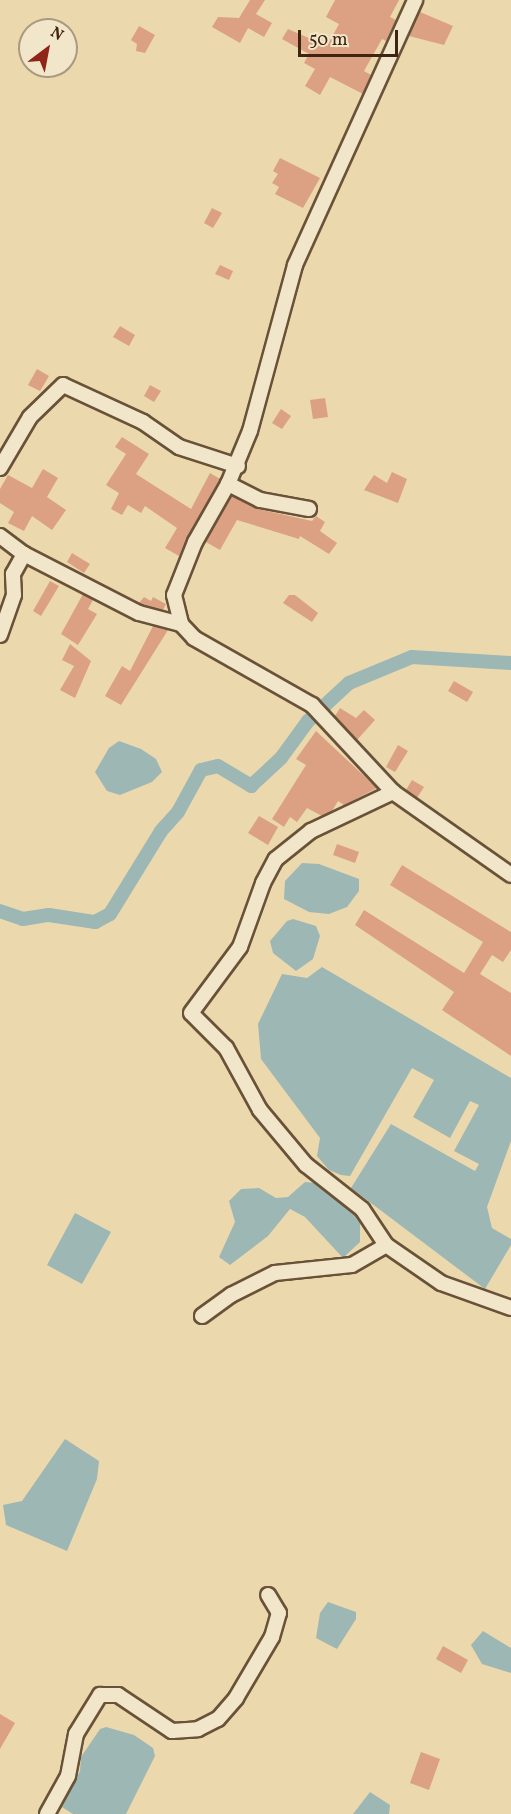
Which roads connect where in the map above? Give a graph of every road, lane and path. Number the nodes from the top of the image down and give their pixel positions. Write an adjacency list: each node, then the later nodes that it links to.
1 (416, 0): 2 (street)
2 (238, 466): 3 (street); 4 (street)
3 (0, 468)
4 (228, 484): 5 (street); 8 (street)
5 (309, 509)
6 (0, 536): 7 (street)
7 (24, 554): 8 (street); 9 (street)
8 (181, 624): 10 (street)
9 (0, 635)
10 (393, 792): 11 (street); 12 (street)
11 (511, 875)
12 (386, 1245): 13 (street); 14 (street)
13 (511, 1308)
14 (202, 1316)
15 (268, 1595): 16 (street)
16 (47, 1814)

